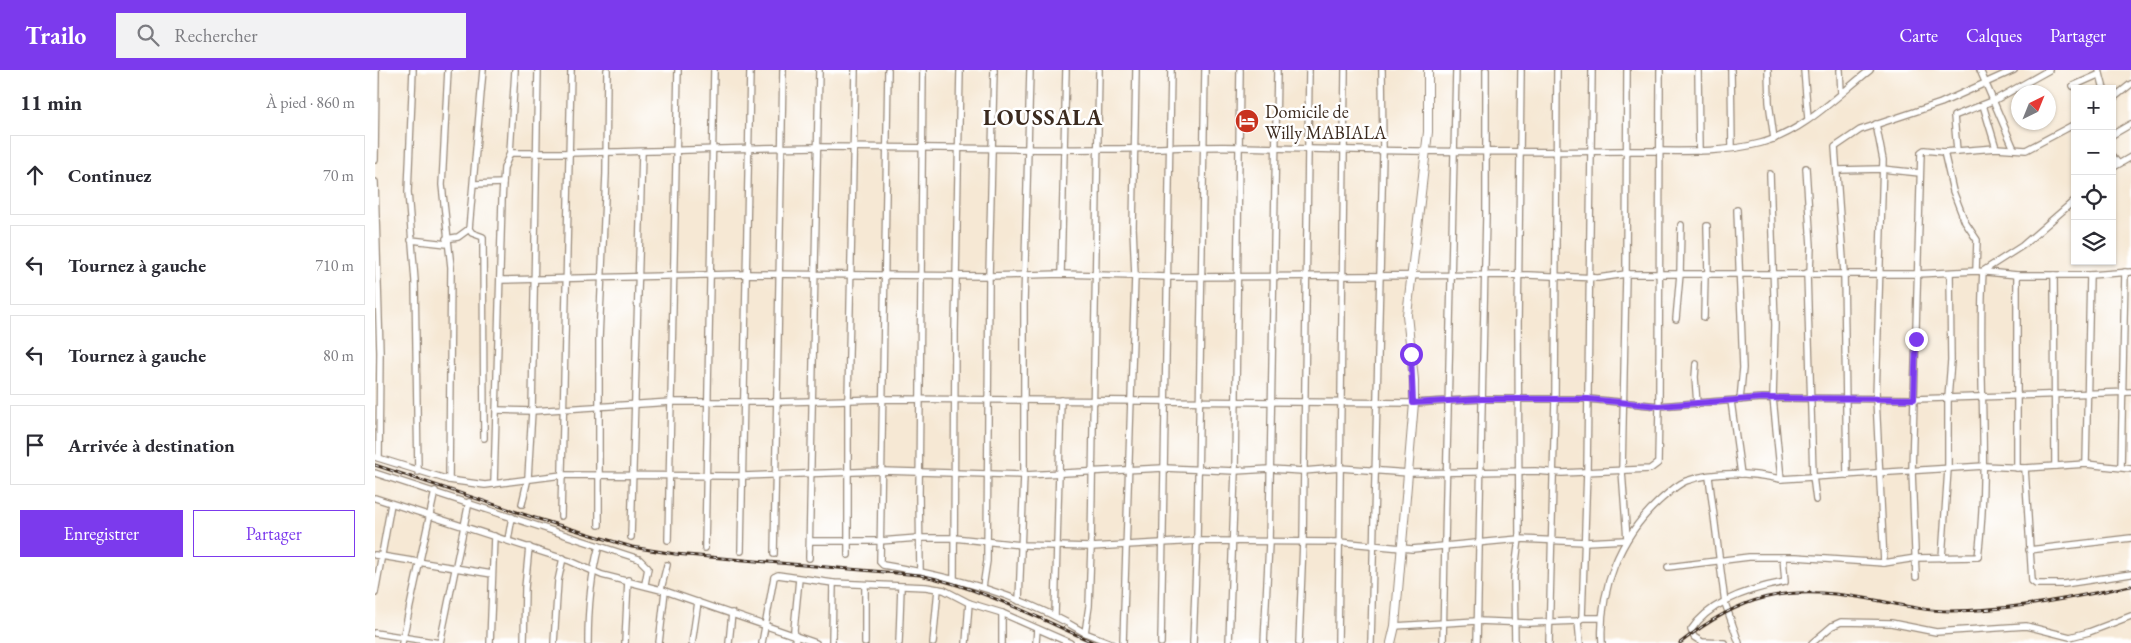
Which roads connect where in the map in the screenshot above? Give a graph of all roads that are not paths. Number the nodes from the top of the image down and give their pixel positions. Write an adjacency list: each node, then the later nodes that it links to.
1 (376, 70): 103 (street)
2 (413, 70): 119 (street)
3 (448, 70): 120 (street)
4 (483, 70): 113 (street)
5 (515, 70): 99 (street)
6 (537, 70): 100 (street)
7 (571, 70): 101 (street)
8 (607, 70): 90 (street)
9 (678, 70): 84 (street)
10 (714, 70): 81 (street)
11 (750, 70): 72 (street)
12 (783, 70): 73 (street)
13 (819, 70): 62 (street)
14 (855, 70): 74 (street)
15 (888, 70): 75 (street)
16 (923, 70): 66 (street)
17 (960, 70): 67 (street)
18 (994, 70): 68 (street)
19 (1030, 70): 69 (street)
20 (1066, 70): 76 (street)
21 (1099, 70): 77 (street)
22 (1136, 70): 78 (street)
23 (1171, 70): 63 (street)
24 (1205, 70): 64 (street)
25 (1240, 70): 65 (street)
26 (1277, 70): 79 (street)
27 (1309, 70): 82 (street)
28 (1345, 70): 85 (street)
29 (1381, 70): 91 (street)
30 (1428, 70): 92 (street)
31 (1456, 70): 83 (street)
32 (1486, 70): 93 (street)
33 (1521, 70): 98 (street)
34 (1557, 70): 94 (street)
35 (1592, 70): 95 (street)
36 (1627, 70): 86 (street)
37 (1660, 70): 87 (street)
38 (1698, 70): 88 (street)
39 (1731, 70): 70 (street)
40 (1768, 70): 61 (street)
41 (1805, 70): 56 (street)
42 (1840, 70): 52 (street)
43 (1870, 70): 52 (street)
44 (1980, 70): 48 (street)
45 (2014, 70): 48 (street)
46 (2049, 70): 54 (street)
47 (2099, 72): 50 (street); 51 (street)
48 (1987, 84): 54 (street); 57 (street)
49 (2131, 84): 53 (street)
50 (2075, 85)
51 (2103, 85)
52 (1841, 93): 56 (street)
53 (2116, 96)
54 (1995, 100): 55 (street); 80 (street)
55 (1983, 105): 71 (street); 89 (street)
56 (1808, 119): 61 (street)
57 (1875, 124): 107 (street); 108 (street)
58 (2131, 124): 60 (street)
59 (2071, 126): 80 (street)
60 (2116, 133)
61 (1777, 138): 70 (street)
62 (818, 147): 73 (street); 74 (street); 132 (street)
63 (1171, 147): 64 (street); 78 (street); 158 (street)
64 (1203, 147): 65 (street); 159 (street)
65 (1240, 147): 79 (street); 148 (street)
66 (923, 148): 67 (street); 75 (street); 146 (street)
67 (959, 148): 68 (street); 147 (street)
68 (993, 148): 69 (street); 156 (street)
69 (1029, 148): 76 (street); 135 (street)
70 (1732, 148): 88 (street)
71 (1996, 148): 80 (street); 89 (street)
72 (748, 149): 73 (street); 81 (street); 130 (street)
73 (782, 149): 131 (street)
74 (854, 149): 75 (street); 133 (street)
75 (887, 149): 134 (street)
76 (1064, 149): 77 (street); 136 (street)
77 (1098, 149): 78 (street); 137 (street)
78 (1135, 149): 157 (street)
79 (1275, 149): 82 (street); 149 (street)
80 (2014, 149)
81 (712, 150): 84 (street); 129 (street)
82 (1307, 150): 85 (street); 150 (street)
83 (1454, 150): 92 (street); 93 (street); 162 (street)
84 (677, 151): 97 (street); 145 (street)
85 (1345, 151): 91 (street); 151 (street)
86 (1626, 151): 87 (street); 95 (street); 138 (street)
87 (1658, 151): 88 (street); 139 (street)
88 (1699, 151)
89 (1957, 151): 96 (street)
90 (605, 152): 97 (street); 101 (street); 154 (street)
91 (1383, 152): 92 (street); 160 (street)
92 (1425, 152): 161 (street)
93 (1486, 152): 98 (street); 166 (street)
94 (1556, 152): 95 (street); 98 (street); 164 (street)
95 (1591, 152): 167 (street)
96 (1944, 152): 109 (street); 122 (street)
97 (642, 153): 155 (street)
98 (1519, 153): 163 (street)
99 (510, 154): 100 (street); 112 (street)
100 (535, 154): 101 (street); 168 (street)
101 (570, 154): 165 (street)
102 (2131, 157): 105 (street)
103 (375, 160)
104 (2116, 161): 105 (street)
105 (2118, 163)
106 (1806, 168): 126 (street)
107 (1882, 169): 108 (street); 109 (street); 142 (street)
108 (1838, 170): 127 (street)
109 (1920, 173): 143 (street)
110 (1771, 174): 125 (street)
111 (375, 182): 121 (street)
112 (503, 183): 113 (street); 169 (street)
113 (474, 184): 118 (street)
114 (2071, 203): 122 (street)
115 (1737, 210): 124 (street)
116 (1681, 225): 140 (street)
117 (1707, 226): 141 (street)
118 (469, 229): 120 (street); 222 (street)
119 (411, 240): 120 (street); 246 (street)
120 (447, 242): 273 (street)
121 (376, 253): 223 (street)
122 (1979, 271): 128 (street); 152 (street); 178 (street)
123 (2128, 272): 144 (street); 174 (street)
124 (1740, 273): 125 (street); 141 (street); 199 (street)
125 (1773, 273): 126 (street); 180 (street)
126 (1809, 273): 127 (street); 181 (street)
127 (1844, 273): 142 (street); 182 (street)
128 (1949, 273): 143 (street); 184 (street)
129 (711, 274): 130 (street); 145 (street); 200 (street)
130 (745, 274): 131 (street); 206 (street)
131 (780, 274): 132 (street); 207 (street)
132 (816, 274): 133 (street); 201 (street)
133 (852, 274): 134 (street); 202 (street)
134 (883, 274): 146 (street); 185 (street)
135 (1025, 274): 136 (street); 156 (street); 193 (street)
136 (1061, 274): 137 (street)
137 (1097, 274): 157 (street); 195 (street)
138 (1626, 274): 139 (street); 167 (street); 214 (street)
139 (1659, 274): 140 (street); 217 (street)
140 (1680, 274): 141 (street); 171 (street)
141 (1706, 274): 170 (street)
142 (1880, 274): 143 (street); 183 (street)
143 (1917, 274): 190 (street)
144 (2090, 274): 153 (street); 173 (street)
145 (674, 275): 155 (street); 205 (street)
146 (920, 275): 147 (street); 186 (street)
147 (956, 275): 156 (street); 191 (street)
148 (1237, 275): 149 (street); 159 (street); 198 (street)
149 (1273, 275): 150 (street); 208 (street)
150 (1306, 275): 151 (street); 209 (street)
151 (1342, 275): 160 (street); 210 (street)
152 (2017, 275): 153 (street); 177 (street)
153 (2054, 275): 176 (street)
154 (601, 276): 155 (street); 165 (street); 218 (street)
155 (638, 276): 215 (street)
156 (989, 276): 192 (street)
157 (1135, 276): 158 (street); 203 (street)
158 (1167, 276): 159 (street); 196 (street)
159 (1201, 276): 197 (street)
160 (1378, 276): 161 (street); 211 (street)
161 (1412, 276): 162 (street); 213 (street)
162 (1451, 276): 166 (street); 212 (street)
163 (1519, 276): 164 (street); 166 (street); 179 (street)
164 (1555, 276): 167 (street); 188 (street)
165 (565, 277): 168 (street); 219 (street)
166 (1484, 277): 187 (street)
167 (1591, 278): 189 (street)
168 (532, 279): 169 (street); 221 (street)
169 (501, 280): 220 (street)
170 (1704, 317)
171 (1676, 319)
172 (1696, 364): 216 (street)
173 (2089, 392): 174 (street); 176 (street); 224 (street)
174 (2123, 392): 175 (street); 227 (street)
175 (2131, 392)
176 (2055, 394): 177 (street); 226 (street)
177 (2018, 396): 178 (street); 230 (street)
178 (1982, 397): 184 (street); 225 (street)
179 (1519, 398): 187 (street); 188 (street); 243 (street)
180 (1773, 398): 181 (street); 199 (street); 272 (street)
181 (1811, 398): 182 (street); 269 (street)
182 (1845, 398): 183 (street); 267 (street)
183 (1876, 398): 190 (street); 257 (street)
184 (1948, 398): 190 (street); 234 (street)
185 (883, 399): 186 (street); 202 (street); 238 (street)
186 (919, 399): 191 (street); 239 (street)
187 (1482, 399): 212 (street); 242 (street)
188 (1555, 399): 189 (street); 252 (street)
189 (1588, 399): 214 (street); 244 (street)
190 (1914, 399): 237 (street)
191 (955, 400): 192 (street); 249 (street)
192 (988, 400): 193 (street); 265 (street)
193 (1024, 400): 194 (street); 266 (street)
194 (1061, 400): 195 (street); 258 (street)
195 (1094, 400): 203 (street); 255 (street)
196 (1165, 400): 197 (street); 203 (street); 228 (street)
197 (1199, 400): 198 (street); 232 (street)
198 (1235, 400): 208 (street); 250 (street)
199 (1740, 400): 204 (street)
200 (707, 401): 205 (street); 206 (street); 264 (street)
201 (812, 401): 202 (street); 207 (street); 247 (street)
202 (848, 401): 248 (street)
203 (1129, 401): 240 (street)
204 (1731, 401): 216 (street); 259 (street)
205 (671, 402): 215 (street); 263 (street)
206 (744, 402): 207 (street); 268 (street)
207 (777, 402): 254 (street)
208 (1271, 402): 209 (street); 233 (street)
209 (1304, 402): 210 (street); 241 (street)
210 (1341, 402): 211 (street); 229 (street)
211 (1376, 402): 213 (street); 236 (street)
212 (1448, 402): 213 (street); 251 (street)
213 (1413, 403): 256 (street)
214 (1624, 403): 217 (street); 245 (street)
215 (634, 404): 218 (street); 262 (street)
216 (1697, 404): 217 (street)
217 (1659, 406): 245 (street)
218 (599, 408): 219 (street); 261 (street)
219 (563, 409): 221 (street); 260 (street)
220 (497, 410): 221 (street); 274 (street)
221 (531, 411): 271 (street)
222 (484, 438)
223 (377, 457): 246 (street)
224 (2086, 464): 226 (street); 227 (street)
225 (1984, 466): 230 (street); 234 (street); 328 (street)
226 (2055, 466): 231 (street)
227 (2121, 467): 235 (street)
228 (1164, 468): 232 (street); 240 (street); 307 (street)
229 (1340, 468): 236 (street); 241 (street); 303 (street)
230 (2017, 468): 231 (street)
231 (2025, 468): 318 (street)
232 (1198, 469): 250 (street); 298 (street)
233 (1270, 469): 241 (street); 250 (street); 301 (street)
234 (1948, 469): 237 (street); 328 (street)
235 (2131, 469)
236 (1375, 470): 256 (street); 310 (street)
237 (1912, 470): 257 (street); 327 (street)
238 (882, 471): 239 (street); 248 (street); 297 (street)
239 (919, 471): 249 (street); 288 (street)
240 (1127, 471): 255 (street); 308 (street)
241 (1303, 471): 302 (street)
242 (1480, 471): 243 (street); 251 (street); 304 (street)
243 (1517, 471): 252 (street); 291 (street)
244 (1587, 471): 245 (street); 252 (street); 305 (street)
245 (1622, 471): 294 (street)
246 (418, 472): 273 (street)
247 (809, 472): 248 (street); 254 (street); 295 (street)
248 (848, 472): 296 (street)
249 (954, 472): 265 (street); 289 (street)
250 (1235, 472): 300 (street)
251 (1447, 472): 256 (street); 315 (street)
252 (1552, 472): 299 (street)
253 (375, 473): 275 (street)
254 (777, 473): 268 (street); 320 (street)
255 (1091, 473): 258 (street); 314 (street)
256 (1409, 473): 317 (street)
257 (1879, 473): 267 (street); 331 (street)
258 (1059, 474): 266 (street); 312 (street)
259 (1741, 474): 270 (street); 272 (street)
260 (562, 475): 261 (street); 271 (street); 282 (street)
261 (599, 475): 262 (street); 284 (street)
262 (634, 475): 263 (street); 287 (street)
263 (671, 475): 264 (street); 293 (street)
264 (706, 475): 268 (street); 316 (street)
265 (987, 475): 266 (street); 306 (street)
266 (1024, 475): 309 (street)
267 (1847, 475): 269 (street)
268 (743, 476): 319 (street)
269 (1813, 476): 272 (street); 277 (street)
270 (1709, 477): 294 (street); 329 (street)
271 (528, 478): 274 (street); 280 (street)
272 (1781, 479)
273 (449, 480): 274 (street)
274 (494, 484)
275 (435, 491): 278 (street); 281 (street)
276 (375, 498): 279 (street)
277 (1816, 500)
278 (469, 502): 283 (street); 285 (street)
279 (391, 504): 281 (street); 323 (street)
280 (522, 504)
281 (431, 515): 285 (street); 330 (street)
282 (561, 516)
283 (512, 517): 292 (street); 311 (street)
284 (599, 525)
285 (465, 526): 286 (street); 334 (street)
286 (495, 536): 292 (street); 337 (street)
287 (631, 537)
288 (918, 538): 289 (street); 297 (street); 336 (street)
289 (954, 538): 306 (street); 341 (street)
290 (2131, 538): 318 (street)
291 (1519, 539): 299 (street); 304 (street); 363 (street)
292 (509, 540): 313 (street)
293 (668, 540)
294 (1626, 540): 305 (street); 359 (street)
295 (810, 541): 296 (street); 326 (street)
296 (848, 541): 297 (street); 322 (street)
297 (880, 541): 336 (street)
298 (1197, 541): 300 (street); 307 (street); 393 (street)
299 (1551, 541): 305 (street); 364 (street)
300 (1232, 542): 301 (street); 394 (street)
301 (1269, 542): 302 (street); 395 (street)
302 (1303, 542): 303 (street); 396 (street)
303 (1339, 542): 310 (street); 397 (street)
304 (1478, 542): 315 (street); 361 (street)
305 (1585, 542): 360 (street)
306 (986, 543): 309 (street); 347 (street)
307 (1162, 543): 308 (street); 392 (street)
308 (1128, 544): 314 (street); 391 (street)
309 (1021, 545): 312 (street); 351 (street)
310 (1375, 545): 317 (street); 398 (street)
311 (599, 546): 335 (street); 344 (street)
312 (1057, 546): 314 (street); 357 (street)
313 (529, 547): 325 (street); 373 (street)
314 (1091, 547): 369 (street)
315 (1443, 547): 317 (street); 362 (street)
316 (705, 548)
317 (1402, 549): 366 (street)
318 (2029, 550): 338 (street)
319 (741, 551)
320 (775, 554)
321 (375, 555): 323 (street)
322 (848, 555)
323 (383, 557): 330 (street); 350 (street)
324 (1783, 557): 329 (street); 331 (street); 354 (street)
325 (563, 558): 335 (street); 374 (street)
326 (809, 558)
327 (1916, 558): 328 (street); 331 (street); 339 (street)
328 (1941, 558)
329 (1719, 560): 333 (street); 354 (street)
330 (418, 563): 334 (street); 370 (street)
331 (1884, 563)
332 (667, 565): 349 (street)
333 (1668, 567)
334 (456, 568): 337 (street); 370 (street)
335 (592, 571): 342 (street); 375 (street)
336 (920, 571): 341 (street)
337 (492, 574): 372 (street)
338 (2131, 574)
339 (1916, 577)
340 (799, 579): 343 (street); 365 (street); 371 (street)
341 (954, 579): 347 (street)
342 (628, 580): 344 (street); 376 (street)
343 (833, 583): 345 (street); 382 (street)
344 (645, 584): 349 (street)
345 (865, 584): 346 (street); 383 (street)
346 (901, 586): 348 (street); 384 (street)
347 (983, 587): 351 (street)
348 (938, 589): 353 (street); 385 (street)
349 (663, 590): 352 (street); 377 (street)
350 (375, 593)
351 (1019, 601): 357 (street)
352 (698, 602): 355 (street); 378 (street)
353 (969, 603): 356 (street); 386 (street)
354 (1725, 603): 406 (street); 407 (street)
355 (731, 613): 365 (street); 379 (street)
356 (1002, 613): 367 (street); 387 (street)
357 (1055, 616): 369 (street)
358 (2131, 616): 408 (street)
359 (1602, 618): 360 (street); 405 (street)
360 (1580, 619): 364 (street); 404 (street)
361 (1477, 621): 362 (street); 363 (street); 401 (street)
362 (1443, 622): 366 (street); 400 (street)
363 (1516, 623): 364 (street); 402 (street)
364 (1549, 623): 403 (street)
365 (766, 626): 371 (street); 380 (street)
366 (1395, 626): 399 (street)
367 (1037, 629): 388 (street); 389 (street)
368 (375, 632): 370 (street)
369 (1085, 633): 390 (street)
370 (402, 640)
371 (795, 640): 381 (street)
372 (490, 643)
373 (524, 643)
374 (554, 643)
375 (588, 643)
376 (625, 643)
377 (659, 643)
378 (692, 643)
379 (729, 643)
380 (762, 643)
381 (816, 643)
382 (832, 643)
383 (865, 643)
384 (899, 643)
385 (933, 643)
386 (966, 643)
387 (1002, 643)
388 (1036, 643)
389 (1070, 643)
390 (1111, 643)
391 (1123, 643)
392 (1161, 643)
393 (1193, 643)
394 (1229, 643)
395 (1264, 643)
396 (1299, 643)
397 (1338, 643)
398 (1371, 643)
399 (1391, 643)
400 (1443, 643)
401 (1477, 643)
402 (1515, 643)
403 (1549, 643)
404 (1580, 643)
405 (1602, 643)
406 (1724, 643)
407 (1739, 643)
408 (1812, 643)

